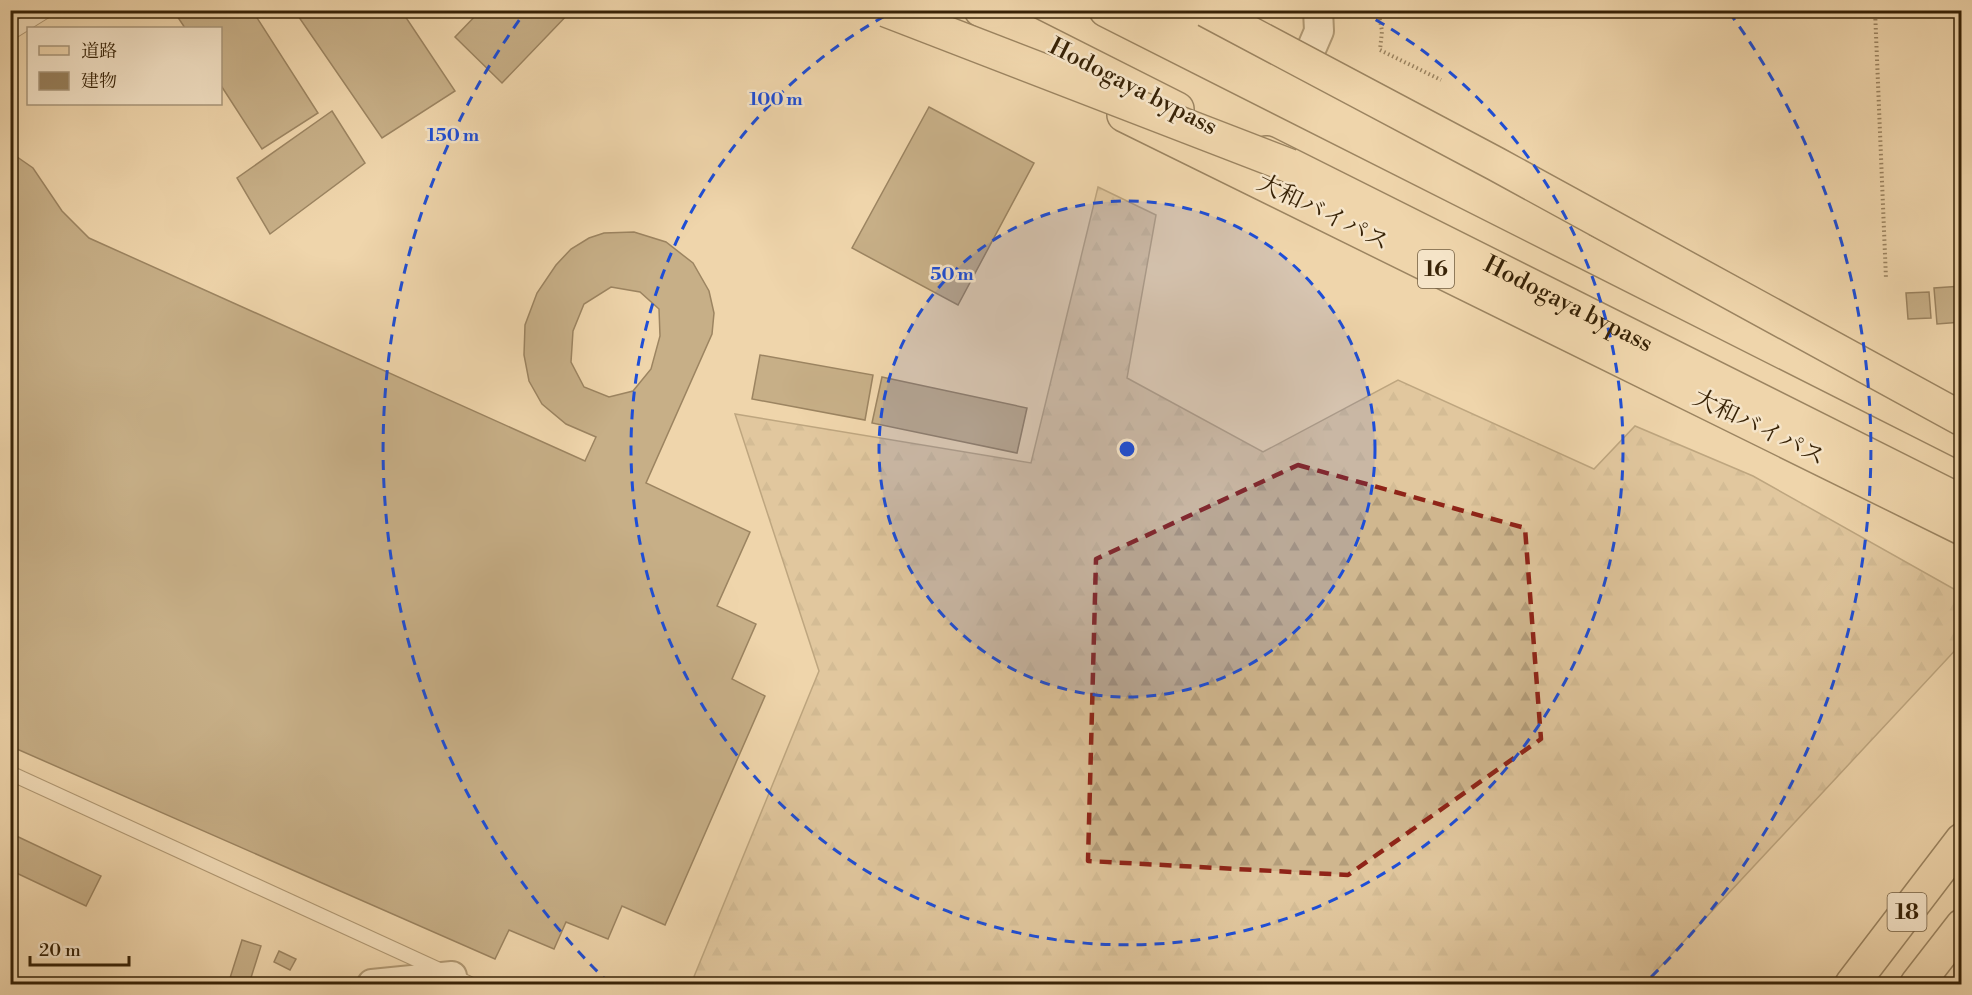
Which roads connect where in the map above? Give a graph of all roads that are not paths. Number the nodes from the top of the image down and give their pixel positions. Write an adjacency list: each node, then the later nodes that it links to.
1 (47, 10): 9 (lane)
2 (886, 10): 11 (main road, bridge)
3 (910, 10): 15 (main road, 大和バイパス / 16)
4 (981, 10): 11 (main road, Hodogaya bypass / 16, bridge)
5 (1106, 10): 13 (main road)
6 (1148, 10): 10 (main road)
7 (1206, 10): 12 (main road, bridge)
8 (1318, 10): 10 (street)
9 (10, 33)
10 (1295, 85): 12 (main road)
11 (1290, 166): 14 (main road, Hodogaya bypass / 16)
12 (1962, 417)
13 (1962, 442)
14 (1962, 502)
15 (1962, 528)
16 (10, 773): 19 (lane)
17 (1962, 840): 21 (main road, 18)
18 (1962, 926): 22 (main road, 18)
19 (461, 980): 20 (street)
20 (372, 984)
21 (1852, 984)
22 (1917, 984)

